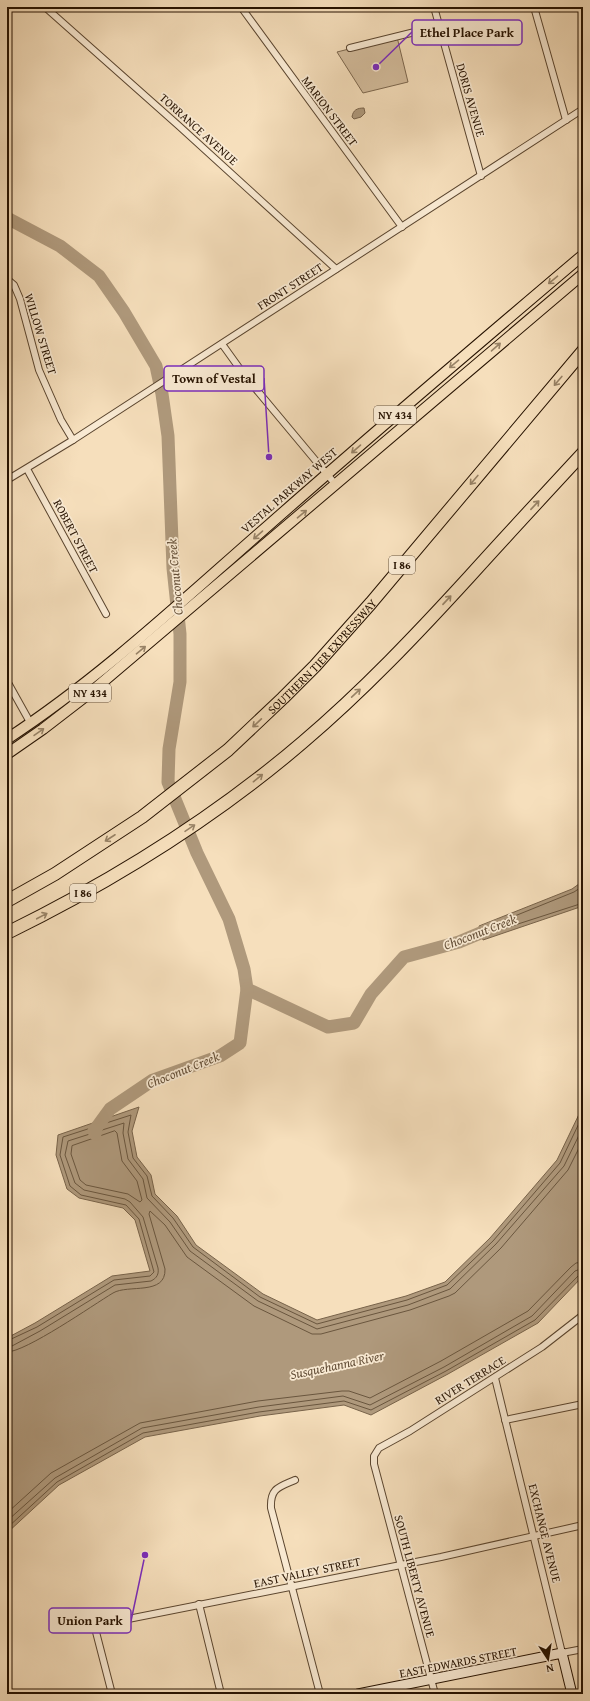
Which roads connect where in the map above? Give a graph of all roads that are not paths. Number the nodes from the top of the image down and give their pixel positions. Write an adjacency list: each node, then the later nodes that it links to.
1 (45, 7): 12 (street, TORRANCE AVENUE)
2 (241, 7): 10 (street, MARION STREET)
3 (434, 7): 5 (street, DORIS AVENUE)
4 (534, 7): 8 (street)
5 (439, 26): 6 (street); 9 (street, DORIS AVENUE)
6 (350, 48)
7 (583, 109): 8 (street, FRONT STREET)
8 (566, 120): 9 (street, FRONT STREET)
9 (481, 176): 10 (street, FRONT STREET)
10 (402, 227): 12 (street, FRONT STREET)
11 (583, 255): 20 (main road, VESTAL PARKWAY WEST / NY 434, one-way to 20)
12 (336, 270): 15 (street, FRONT STREET)
13 (583, 274): 22 (main road, NY 434, one-way to 13)
14 (7, 279): 17 (street, WILLOW STREET)
15 (222, 344): 17 (street, FRONT STREET); 20 (street)
16 (583, 351): 28 (highway, SOUTHERN TIER EXPRESSWAY / I 86, one-way to 28)
17 (73, 440): 19 (street, FRONT STREET)
18 (583, 453): 29 (highway, I 86, one-way to 18)
19 (27, 469): 21 (street, FRONT STREET); 23 (street, ROBERT STREET)
20 (326, 474): 22 (street); 25 (main road, VESTAL PARKWAY WEST / NY 434, one-way to 25)
21 (7, 480)
22 (336, 485): 27 (main road, NY 434, one-way to 22)
23 (106, 614)
24 (7, 681): 25 (street)
25 (31, 724): 26 (main road, VESTAL PARKWAY WEST / NY 434)
26 (7, 739)
27 (7, 754)
28 (7, 901)
29 (7, 933)
30 (583, 1315): 31 (street, RIVER TERRACE)
31 (495, 1378): 33 (street, EXCHANGE AVENUE); 34 (street, RIVER TERRACE)
32 (583, 1404): 33 (street)
33 (505, 1420): 37 (street, EXCHANGE AVENUE)
34 (374, 1464): 38 (street, SOUTH LIBERTY AVENUE)
35 (295, 1480): 39 (street)
36 (583, 1525): 37 (street, EAST VALLEY STREET)
37 (534, 1536): 38 (street, EAST VALLEY STREET); 42 (street, EXCHANGE AVENUE)
38 (401, 1564): 39 (street, EAST VALLEY STREET); 43 (street, SOUTH LIBERTY AVENUE)
39 (292, 1586): 40 (street, EAST VALLEY STREET); 46 (street)
40 (199, 1604): 44 (street, EAST VALLEY STREET); 45 (street)
41 (583, 1649): 42 (street)
42 (562, 1653): 43 (street, EAST EDWARDS STREET); 49 (street, EXCHANGE AVENUE)
43 (431, 1679): 47 (street, EAST EDWARDS STREET); 48 (street, SOUTH LIBERTY AVENUE)
44 (112, 1694)
45 (221, 1694)
46 (320, 1694)
47 (358, 1694)
48 (435, 1694)
49 (572, 1694)

